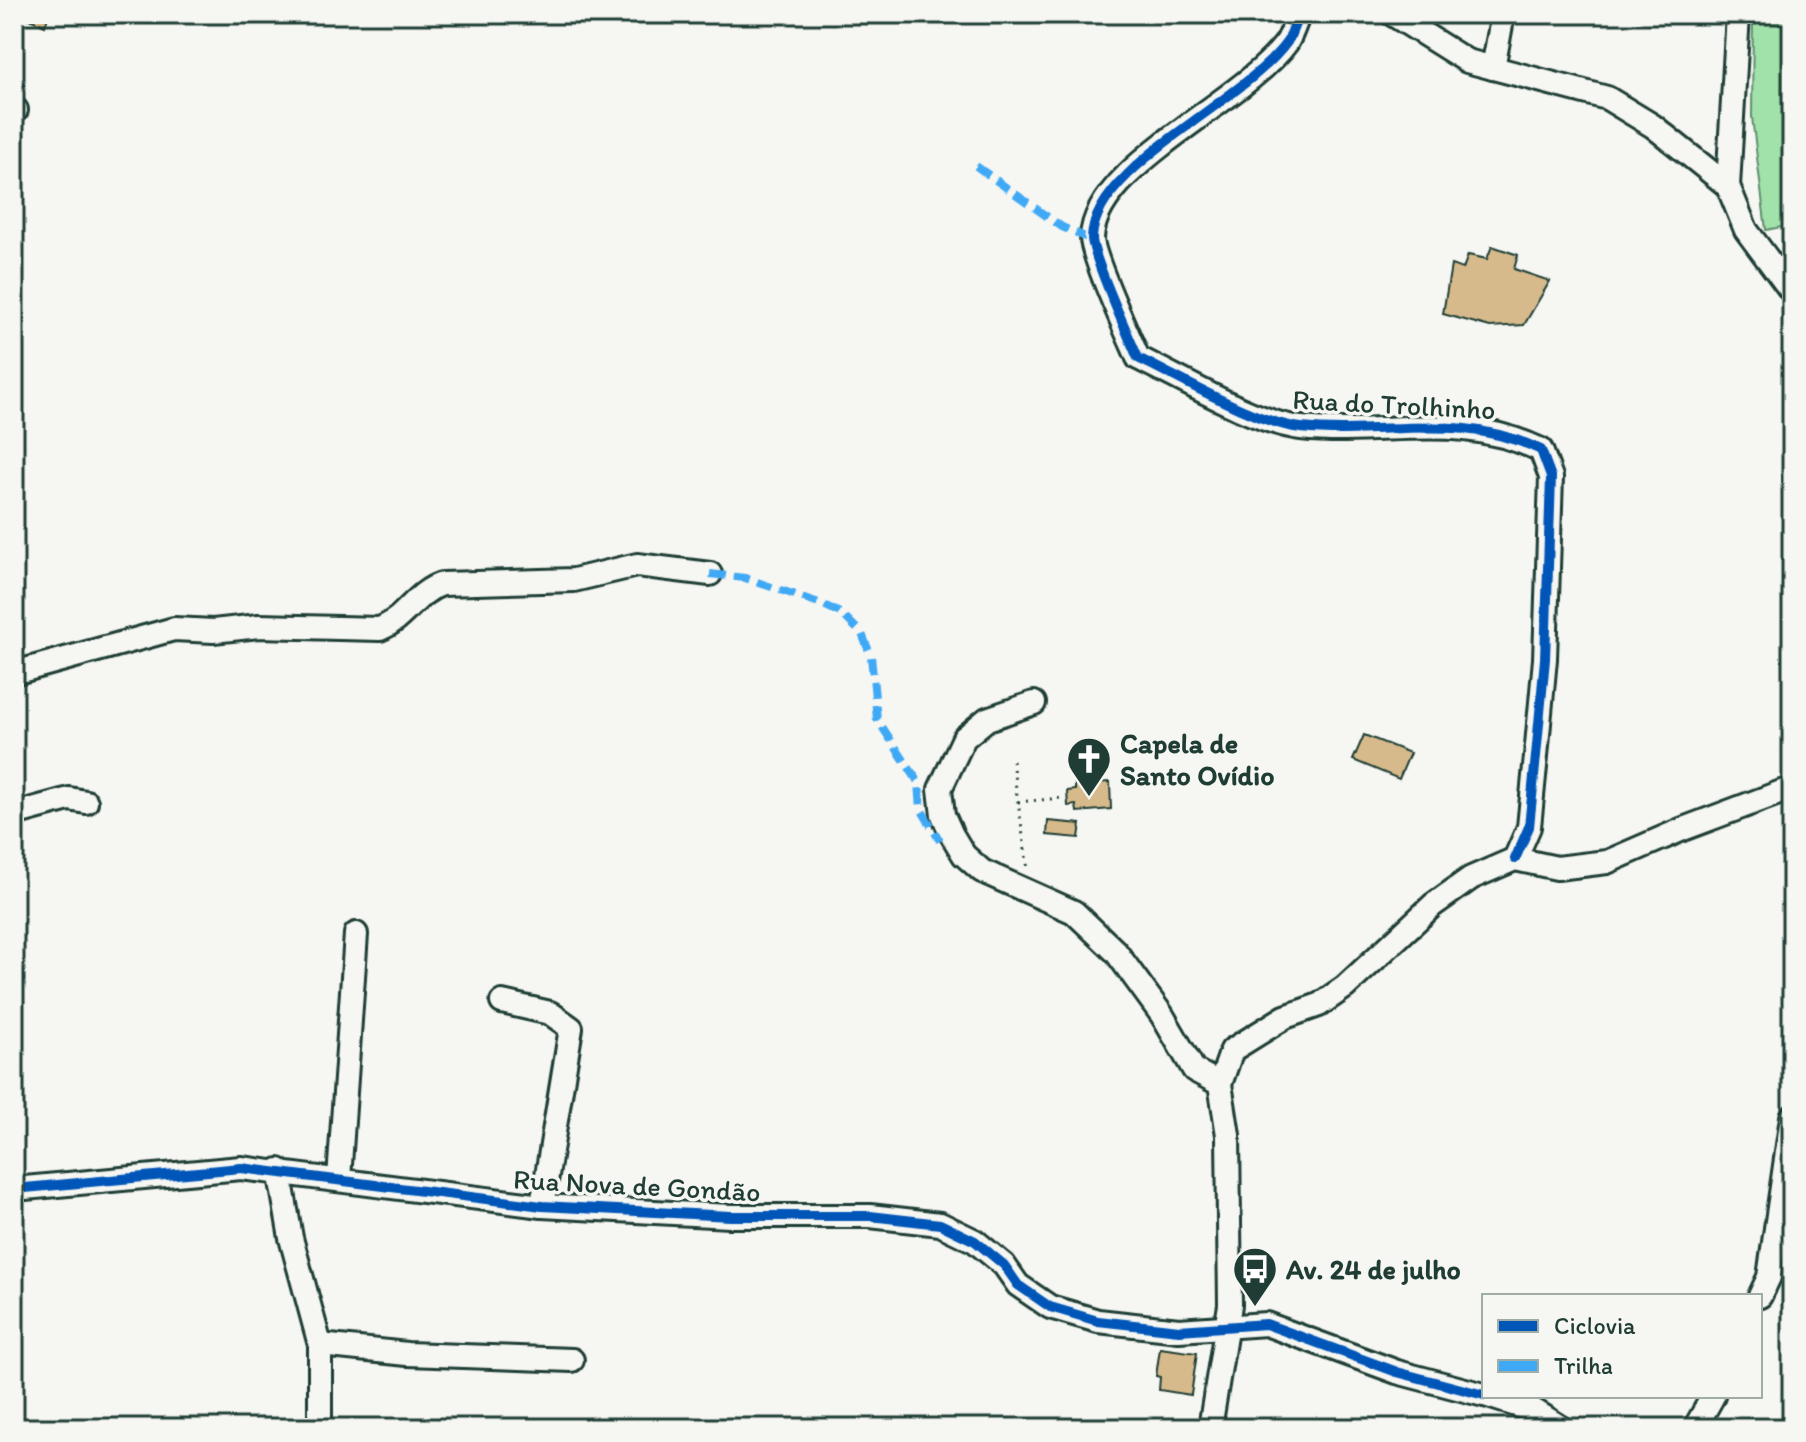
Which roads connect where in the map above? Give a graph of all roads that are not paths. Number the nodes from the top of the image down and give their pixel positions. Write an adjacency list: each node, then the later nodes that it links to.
1 (1299, 14): 14 (street, Rua do Trolhinho)
2 (1392, 14): 5 (street)
3 (1503, 14): 5 (street)
4 (1738, 14): 6 (street)
5 (1493, 68): 6 (street)
6 (1728, 186): 7 (street)
7 (1792, 292)
8 (710, 574): 9 (street)
9 (14, 673)
10 (1034, 703): 17 (street)
11 (1792, 788): 14 (street)
12 (86, 802): 13 (street)
13 (14, 814)
14 (1515, 859): 17 (street)
15 (356, 934): 20 (street)
16 (502, 1002): 22 (street)
17 (1220, 1084): 25 (street)
18 (1792, 1117): 23 (street)
19 (279, 1170): 20 (street, Rua Nova de Gondão); 21 (street, Rua Nova de Gondão); 26 (street)
20 (339, 1179): 22 (street, Rua Nova de Gondão)
21 (14, 1189)
22 (542, 1206): 25 (street, Rua Nova de Gondão)
23 (1786, 1206): 24 (street)
24 (1761, 1294)
25 (1228, 1327): 28 (street, Rua Nova de Gondão); 32 (street)
26 (320, 1345): 27 (street); 31 (street)
27 (572, 1360)
28 (1482, 1395)
29 (1493, 1398): 33 (street, Rua Nova de Gondão)
30 (1712, 1398): 34 (street)
31 (320, 1428)
32 (1210, 1428)
33 (1562, 1428)
34 (1695, 1428)

